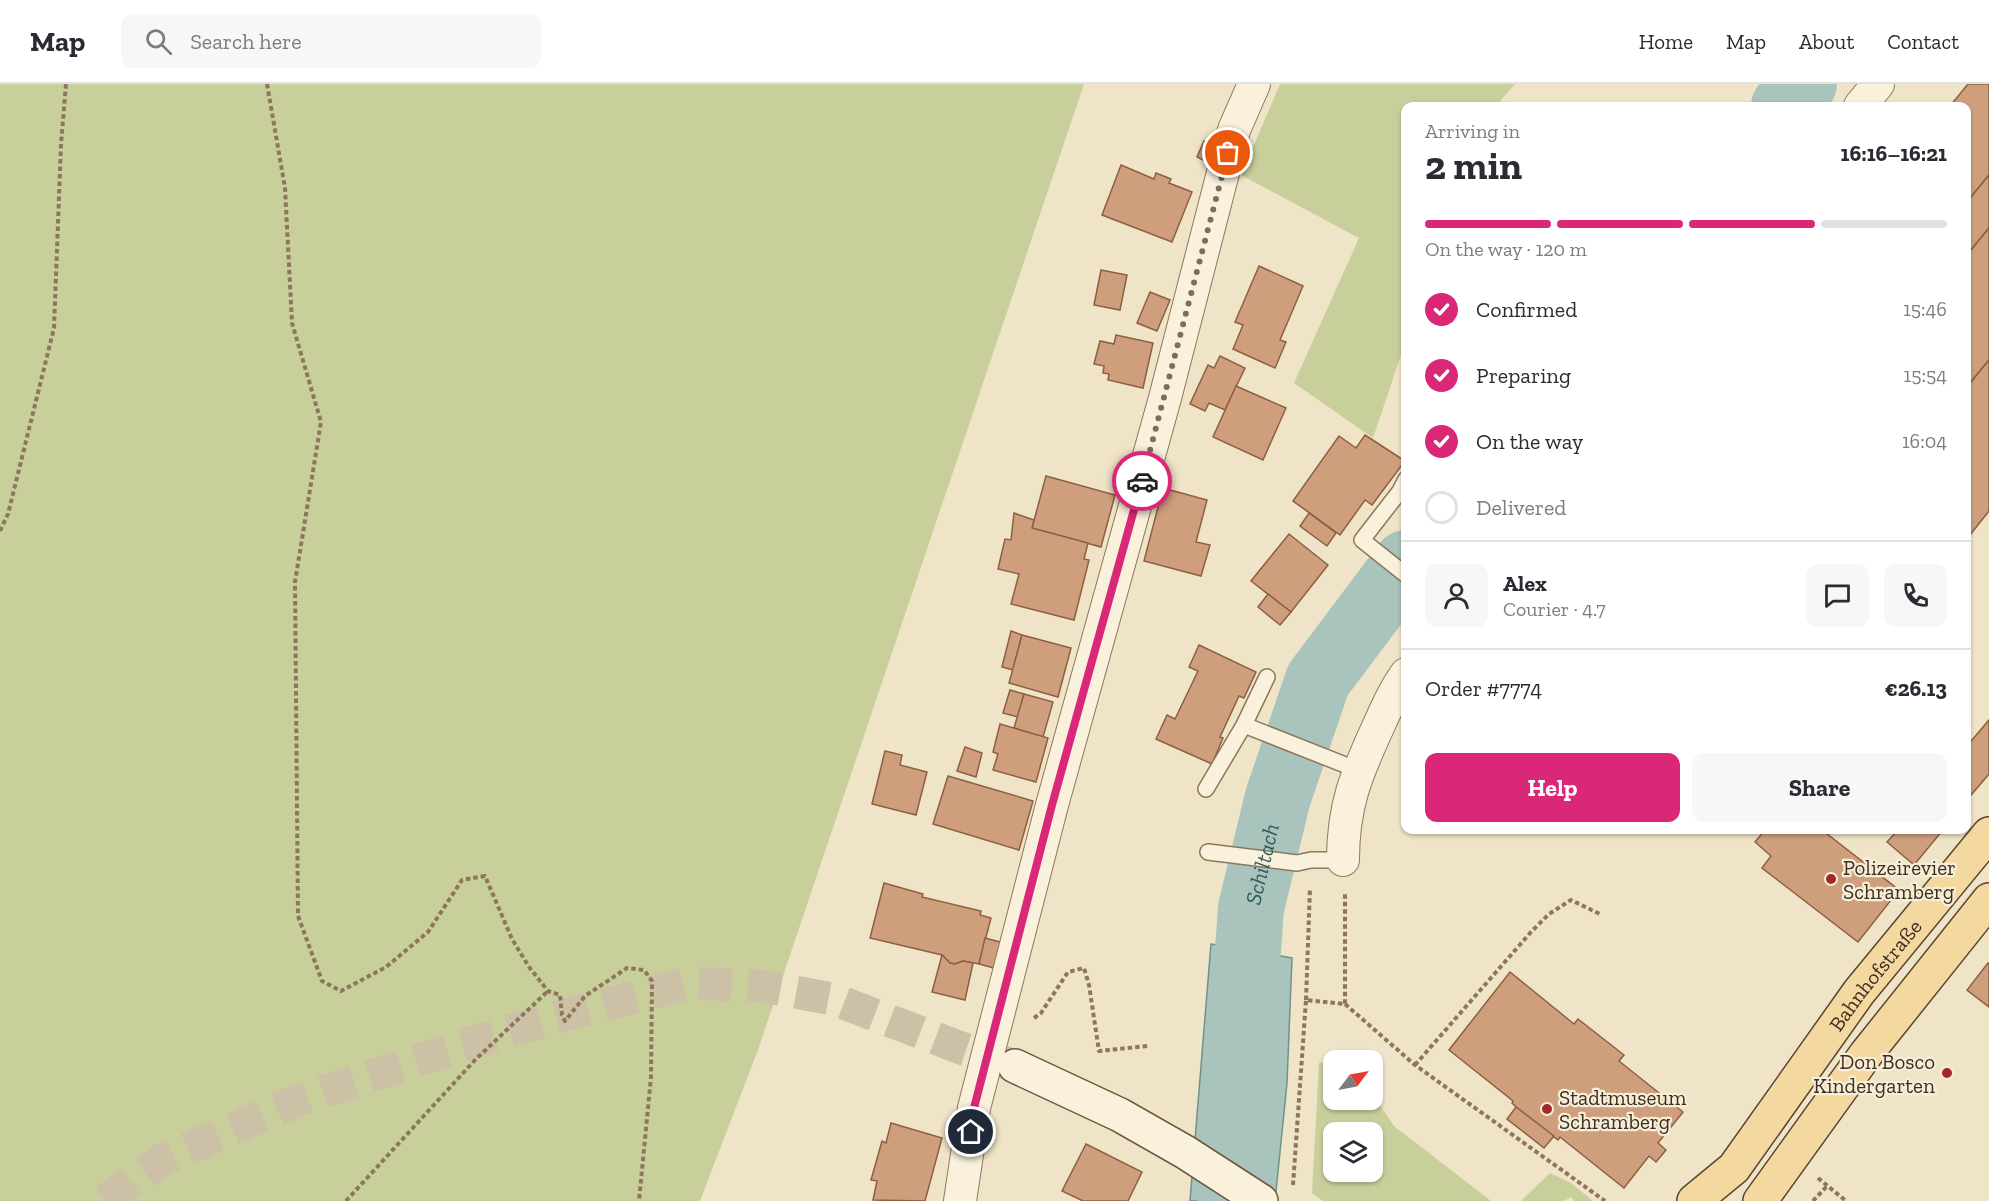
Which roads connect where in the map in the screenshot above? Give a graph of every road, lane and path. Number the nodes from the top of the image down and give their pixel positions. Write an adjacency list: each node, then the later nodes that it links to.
1 (66, 84): 7 (path)
2 (267, 84): 20 (path)
3 (1254, 84): 23 (street)
4 (1878, 84): 5 (street)
5 (1863, 102)
6 (1401, 489): 8 (lane)
7 (0, 531)
8 (1401, 571)
9 (1267, 677): 11 (lane)
10 (1401, 680): 12 (street)
11 (1244, 725): 12 (lane); 13 (lane)
12 (1349, 766): 16 (street)
13 (1206, 789)
14 (1989, 834): 34 (main road, Bahnhofstraße)
15 (1208, 852): 17 (lane)
16 (1343, 860): 17 (lane); 22 (path)
17 (1304, 861): 21 (path)
18 (1989, 900): 35 (main road, Bahnhofstraße)
19 (1602, 915): 26 (path)
20 (548, 990): 29 (path); 30 (path)
21 (1306, 1000): 22 (path); 28 (path)
22 (1345, 1004): 26 (path)
23 (998, 1020): 24 (path); 31 (street)
24 (1148, 1046)
25 (1015, 1065): 32 (main road)
26 (1415, 1065): 33 (path)
27 (1827, 1186): 36 (path)
28 (1292, 1191)
29 (346, 1201)
30 (639, 1201)
31 (960, 1201)
32 (1261, 1201)
33 (1605, 1201)
34 (1694, 1201)
35 (1760, 1201)
36 (1813, 1201)

